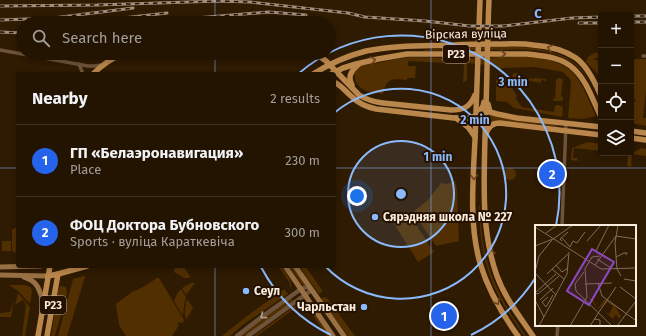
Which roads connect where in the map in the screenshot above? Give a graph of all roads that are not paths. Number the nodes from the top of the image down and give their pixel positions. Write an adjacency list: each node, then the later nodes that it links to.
1 (480, 0): 20 (main road)
2 (489, 0): 22 (main road)
3 (0, 50): 4 (street)
4 (16, 53)
5 (56, 60): 9 (street)
6 (110, 60): 10 (main road)
7 (325, 60): 11 (main road)
8 (361, 63): 16 (main road, Вірская вуліца / Р23); 21 (main road); 23 (main road, Вірская вуліца / Р23, one-way to 23)
9 (79, 64): 10 (street); 12 (street)
10 (103, 65): 13 (main road)
11 (330, 65): 14 (main road, Р23); 15 (main road); 19 (main road, Вірская вуліца / Р23, one-way to 11)
12 (82, 72)
13 (95, 72)
14 (317, 72)
15 (334, 72)
16 (336, 72)
17 (336, 75): 21 (main road)
18 (336, 83): 25 (main road)
19 (598, 90)
20 (476, 93): 21 (main road); 24 (main road)
21 (359, 95)
22 (486, 96): 24 (main road); 26 (main road); 33 (main road)
23 (598, 111)
24 (476, 116): 25 (main road); 32 (main road)
25 (454, 118): 32 (main road)
26 (566, 123): 27 (main road); 28 (street)
27 (598, 127)
28 (565, 131): 31 (main road); 33 (main road); 36 (street)
29 (634, 131): 30 (main road)
30 (646, 133)
31 (598, 134)
32 (475, 138): 58 (main road, one-way to 58)
33 (485, 138): 59 (main road, one-way to 33)
34 (634, 138): 35 (main road)
35 (646, 140)
36 (562, 225)
37 (0, 267): 38 (main road)
38 (16, 267)
39 (50, 268): 46 (main road, Р23)
40 (80, 268): 43 (main road)
41 (286, 268): 48 (main road)
42 (296, 268): 47 (main road)
43 (58, 274): 46 (main road); 53 (main road, Р23)
44 (0, 275): 45 (main road)
45 (17, 275): 46 (main road); 50 (main road)
46 (48, 276): 50 (main road, Р23)
47 (310, 288): 48 (street); 49 (street); 57 (main road)
48 (301, 289): 49 (main road); 54 (street, one-way to 54)
49 (305, 295): 55 (street); 56 (main road)
50 (43, 301): 52 (main road, Р23)
51 (558, 326): 60 (street)
52 (38, 336)
53 (47, 336)
54 (237, 336)
55 (248, 336)
56 (333, 336)
57 (344, 336)
58 (518, 336)
59 (533, 336)
60 (557, 336)

